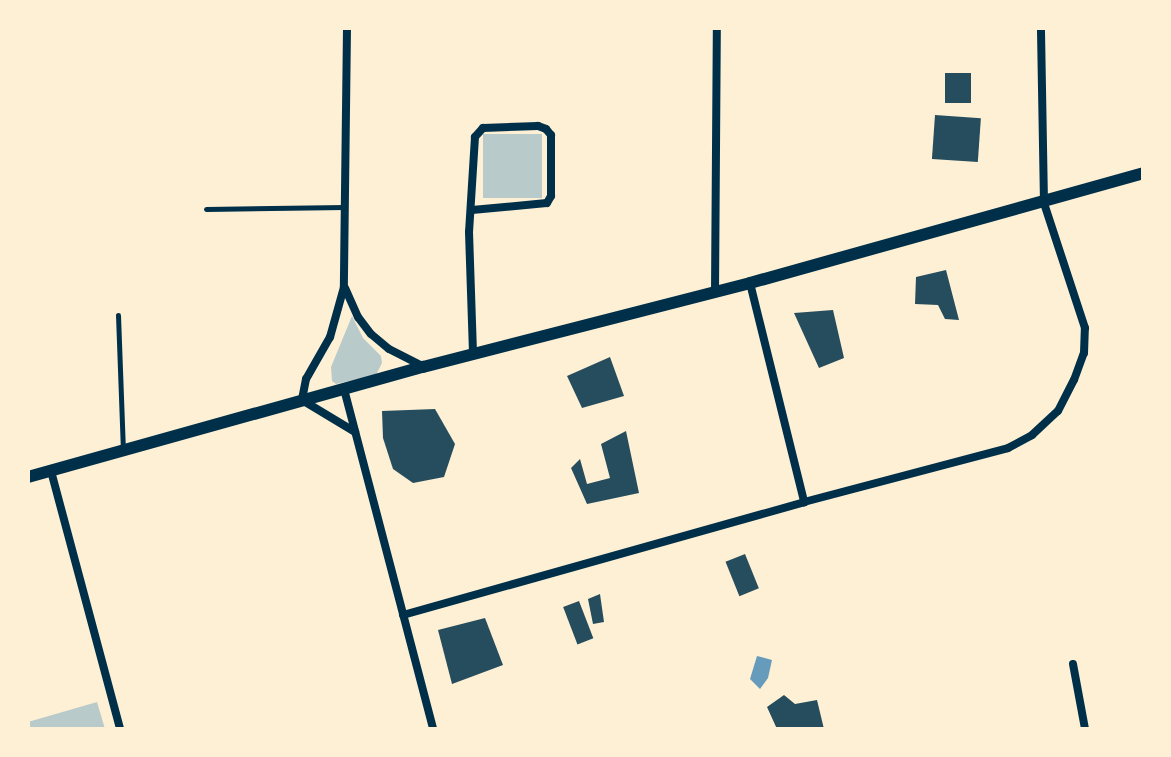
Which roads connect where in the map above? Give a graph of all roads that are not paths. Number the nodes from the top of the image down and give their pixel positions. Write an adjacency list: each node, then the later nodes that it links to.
1 (347, 28): 6 (street)
2 (717, 28): 11 (street)
3 (1041, 28): 5 (street)
4 (1143, 173): 5 (street)
5 (1044, 203): 9 (street); 21 (street)
6 (345, 207): 7 (lane); 10 (street)
7 (206, 209)
8 (472, 210): 8 (street); 13 (street)
9 (750, 283): 11 (street); 21 (street)
10 (344, 287): 14 (street); 16 (street)
11 (715, 292): 13 (street)
12 (118, 315): 18 (lane)
13 (473, 354): 14 (street)
14 (423, 367): 15 (street)
15 (344, 389): 16 (street); 17 (street)
16 (302, 400): 17 (street); 18 (street)
17 (355, 432): 22 (street)
18 (123, 451): 19 (street)
19 (51, 471): 20 (street); 24 (street)
20 (28, 477)
21 (804, 502): 22 (street)
22 (403, 615): 25 (street)
23 (1073, 664): 26 (street)
24 (120, 729)
25 (433, 729)
26 (1085, 729)

